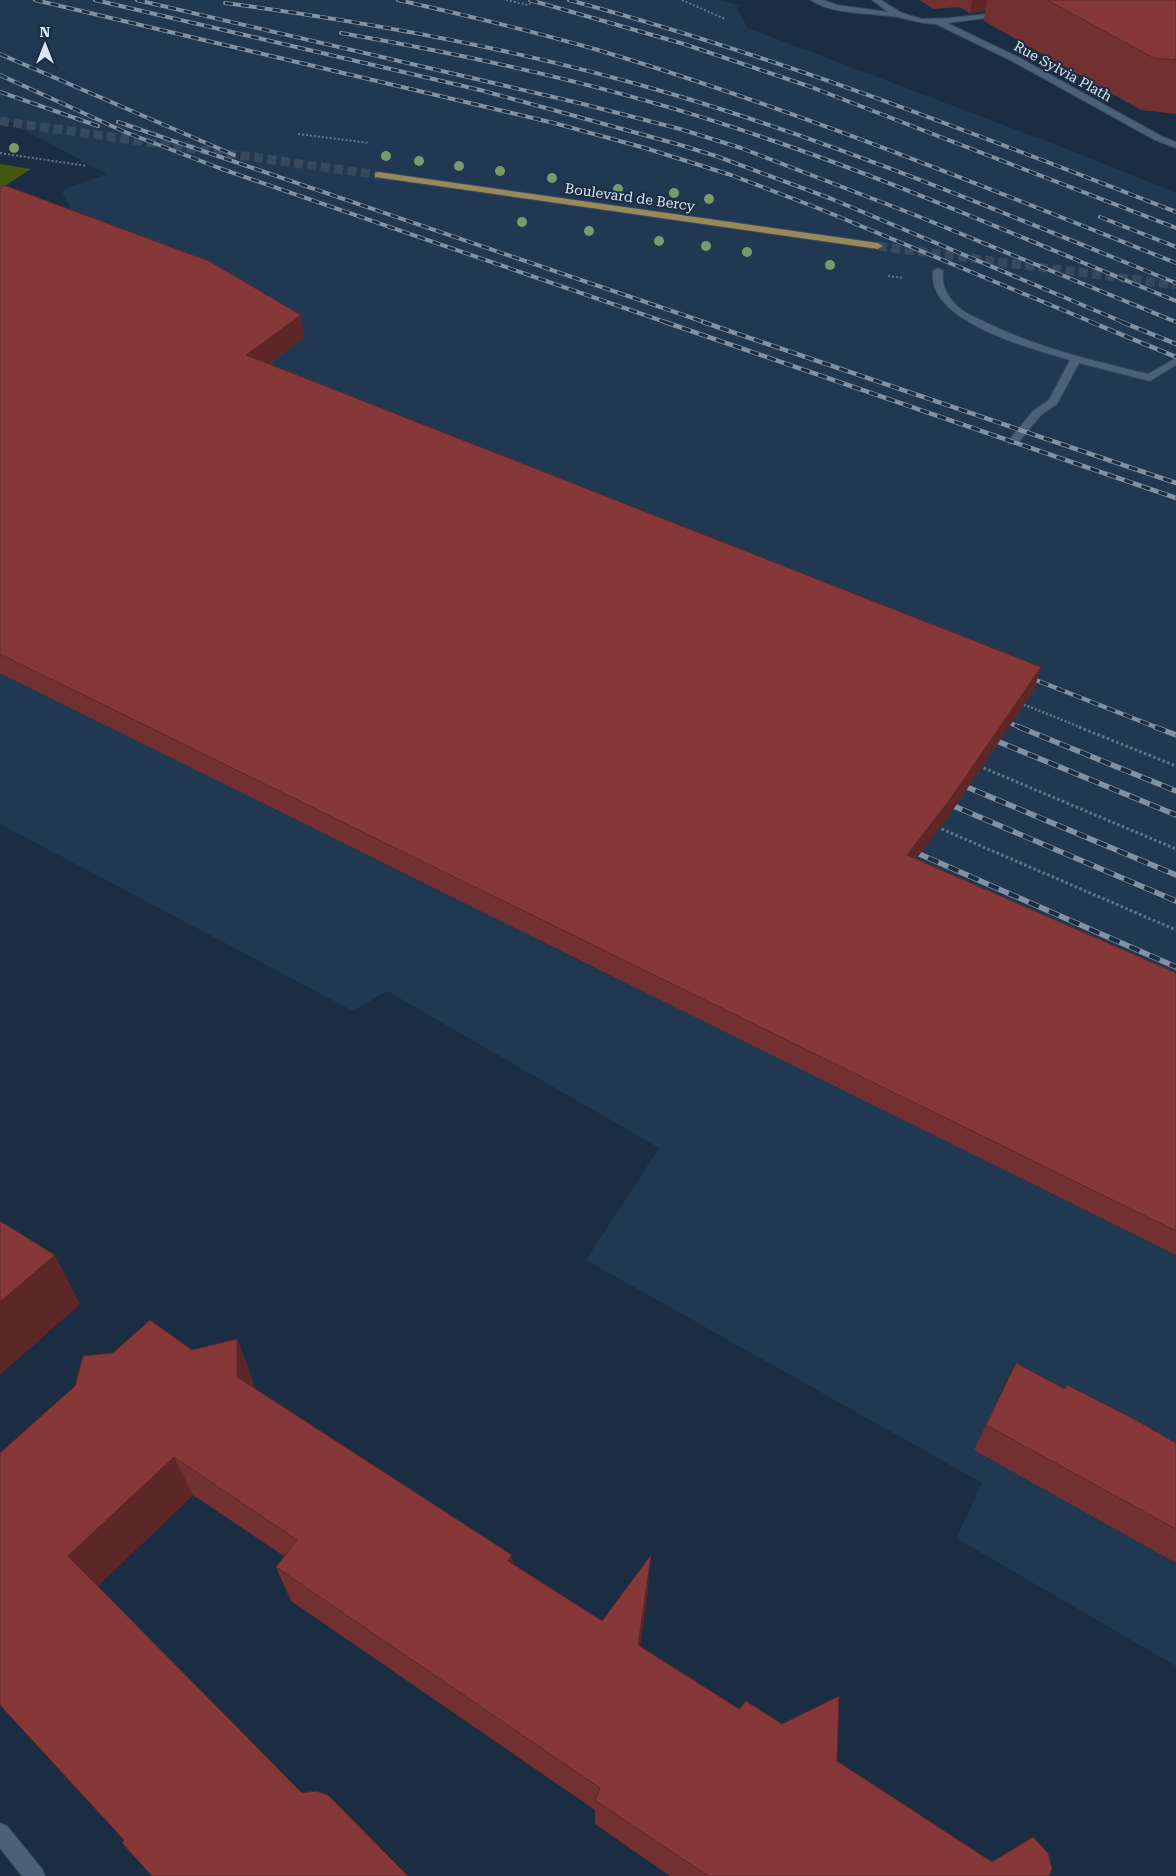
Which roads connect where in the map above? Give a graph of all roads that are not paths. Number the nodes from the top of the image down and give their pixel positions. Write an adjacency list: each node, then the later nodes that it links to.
1 (815, 0): 4 (street)
2 (876, 0): 4 (street)
3 (1015, 12): 5 (street)
4 (900, 16): 5 (street)
5 (936, 21): 6 (street, Rue Sylvia Plath)
6 (1176, 145)
7 (378, 175): 8 (main road, Boulevard de Bercy)
8 (878, 246)
9 (938, 271): 10 (street)
10 (1076, 358): 11 (street); 12 (street)
11 (1176, 361)
12 (1014, 442)
13 (0, 1833): 14 (street)
14 (35, 1876)

